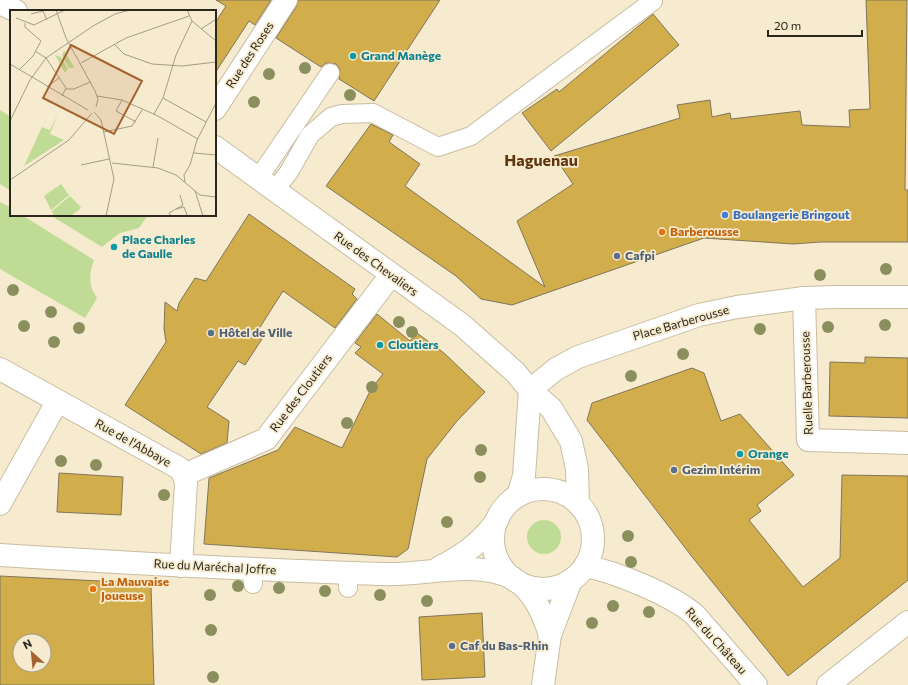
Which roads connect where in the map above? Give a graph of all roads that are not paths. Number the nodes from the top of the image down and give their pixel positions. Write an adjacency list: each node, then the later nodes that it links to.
1 (286, 0): 6 (street, Rue des Roses)
2 (653, 1): 8 (lane)
3 (0, 3): 4 (street)
4 (14, 10)
5 (330, 73): 8 (lane)
6 (216, 108)
7 (216, 148): 8 (street, Rue des Chevaliers)
8 (266, 185): 9 (street, Rue des Chevaliers)
9 (391, 275): 13 (street, Rue des Chevaliers); 16 (street, Rue des Cloutiers)
10 (901, 297): 11 (street, Place Barberousse)
11 (804, 298): 13 (street, Place Barberousse); 15 (street, Ruelle Barberousse)
12 (0, 369): 14 (street, Rue de l'Abbaye)
13 (530, 390): 17 (street); 18 (street)
14 (57, 402): 16 (street, Rue de l'Abbaye); 19 (street)
15 (908, 443)
16 (184, 475): 22 (street, Rue de l'Abbaye)
17 (518, 496): 18 (street); 20 (street)
18 (578, 503): 24 (street)
19 (0, 504)
20 (498, 518): 23 (street, Rue du Maréchal Joffre); 25 (street)
21 (0, 555): 22 (street, Rue du Maréchal Joffre)
22 (181, 566): 23 (street, Rue du Maréchal Joffre)
23 (430, 571): 25 (street, Rue du Maréchal Joffre)
24 (578, 573): 25 (street); 27 (street); 29 (street, Rue du Château)
25 (516, 580): 27 (street)
26 (908, 622): 30 (street)
27 (550, 635): 28 (street)
28 (543, 685)
29 (756, 685)
30 (828, 685)

